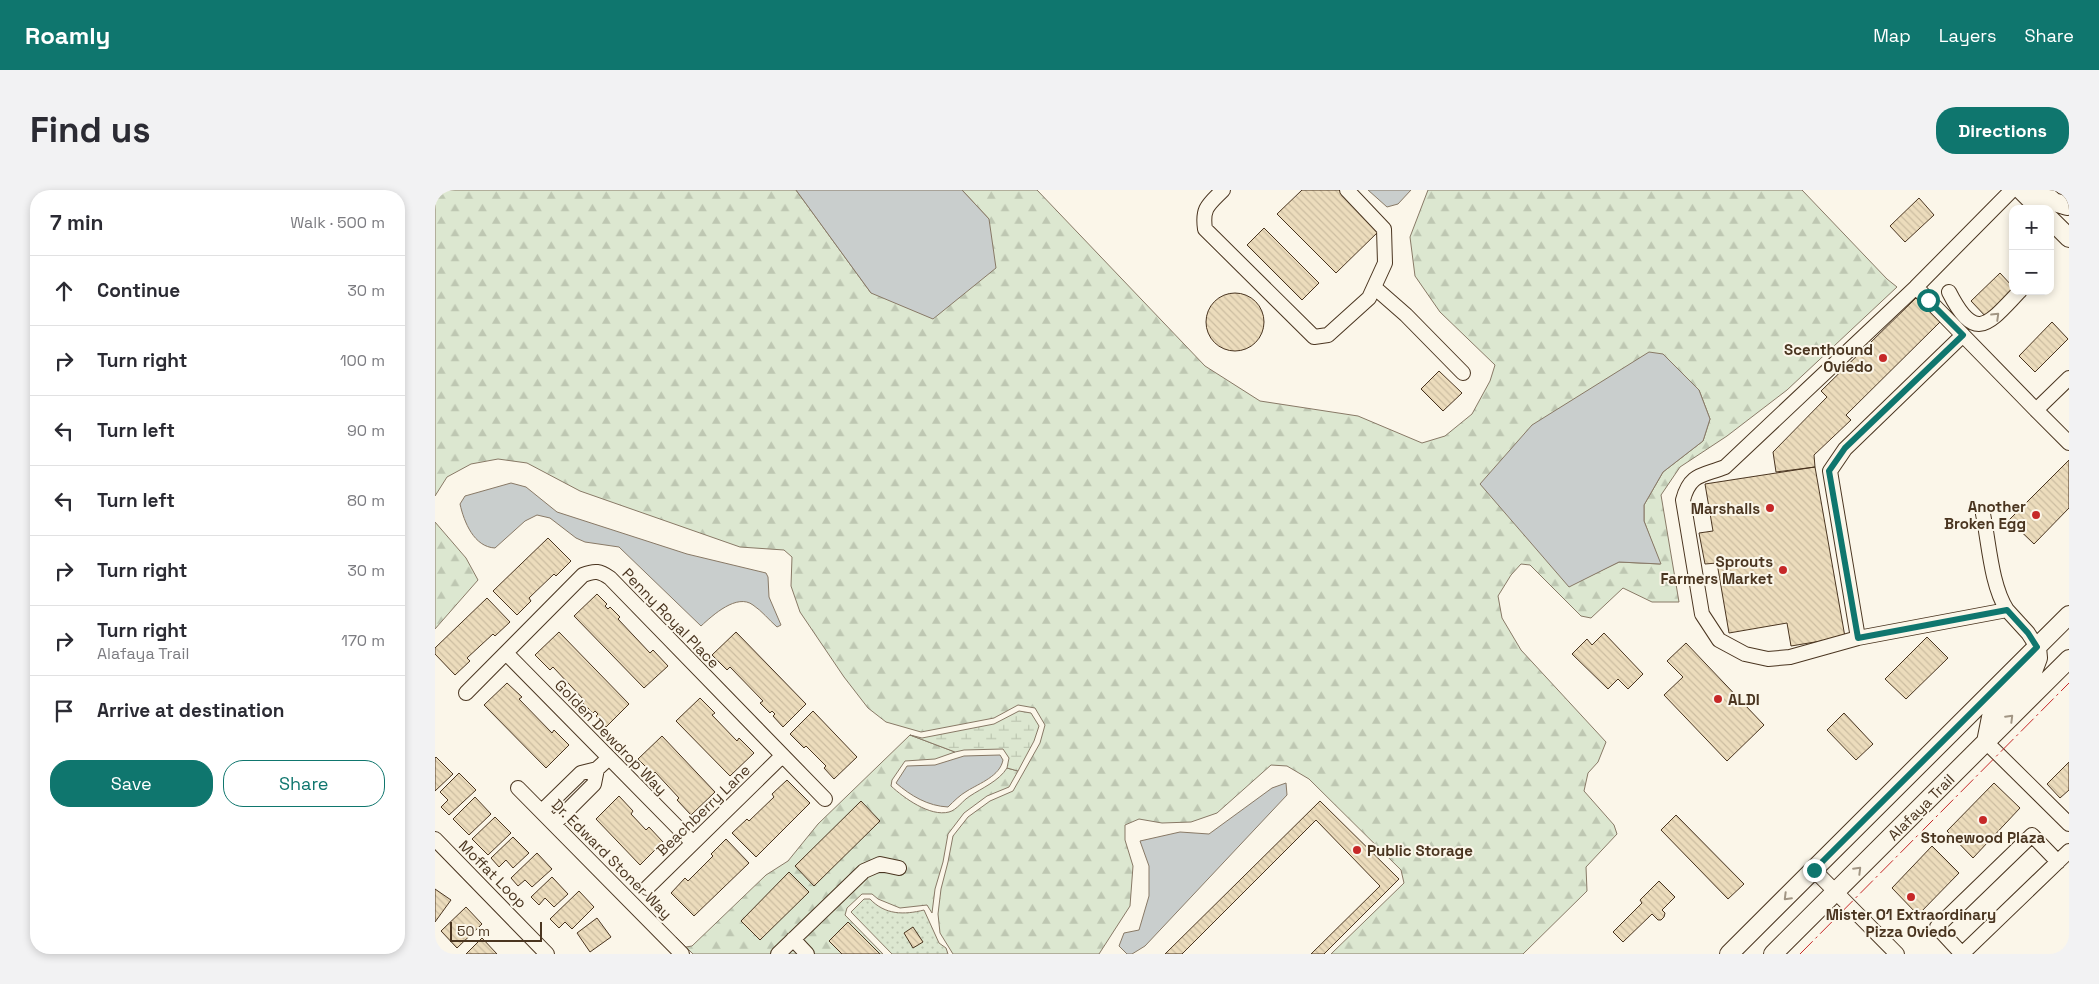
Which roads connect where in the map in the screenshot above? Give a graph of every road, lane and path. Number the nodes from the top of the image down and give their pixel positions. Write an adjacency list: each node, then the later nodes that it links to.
1 (1223, 190): 8 (street)
2 (1347, 190): 8 (street)
3 (2012, 190): 9 (street)
4 (2021, 190): 5 (main road)
5 (2036, 205)
6 (2054, 223): 7 (main road)
7 (2069, 238)
8 (1374, 287): 13 (street)
9 (1915, 287): 12 (street); 20 (street)
10 (1949, 292): 11 (street, one-way to 11)
11 (2016, 295)
12 (1963, 335): 15 (street); 20 (street)
13 (1463, 373)
14 (2069, 378): 15 (street)
15 (2036, 410): 16 (street)
16 (2069, 443)
17 (1983, 514): 18 (street)
18 (2007, 610): 20 (street); 21 (street)
19 (2069, 615): 21 (main road, Alafaya Trail)
20 (1858, 638)
21 (2037, 647): 25 (main road); 43 (main road, Alafaya Trail)
22 (506, 653): 24 (street, Penny Royal Place); 26 (street, Penny Royal Place); 27 (street, Golden Dewdrop Way)
23 (2069, 659): 25 (main road, Alafaya Trail, one-way to 23)
24 (465, 693)
25 (1986, 742): 37 (street); 45 (main road, Alafaya Trail, one-way to 25)
26 (783, 756): 33 (street, Penny Royal Place); 39 (street, Beachberry Lane)
27 (609, 758): 28 (street); 39 (street, Golden Dewdrop Way)
28 (597, 768): 29 (street); 32 (street)
29 (577, 777): 31 (street); 32 (street)
30 (518, 788): 35 (street, Dr. Edward Stoner Way)
31 (565, 788): 34 (street); 35 (street)
32 (589, 789): 34 (street)
33 (825, 799)
34 (577, 801): 36 (street)
35 (541, 811): 36 (street, Dr. Edward Stoner Way)
36 (554, 824): 49 (street, Dr. Edward Stoner Way)
37 (2069, 824)
38 (435, 839): 48 (street, Moffat Loop)
39 (693, 843): 44 (street, Beachberry Lane)
40 (2069, 851): 41 (street)
41 (2058, 862): 54 (street); 54 (street)
42 (899, 868): 46 (street)
43 (1814, 870): 45 (street); 51 (main road, Alafaya Trail, one-way to 51)
44 (647, 888)
45 (1836, 892): 52 (main road, Alafaya Trail); 53 (street)
46 (793, 939): 47 (street); 50 (street)
47 (804, 953)
48 (547, 954)
49 (683, 954)
50 (778, 954)
51 (1729, 954)
52 (1773, 954)
53 (1897, 954)
54 (1962, 954)

